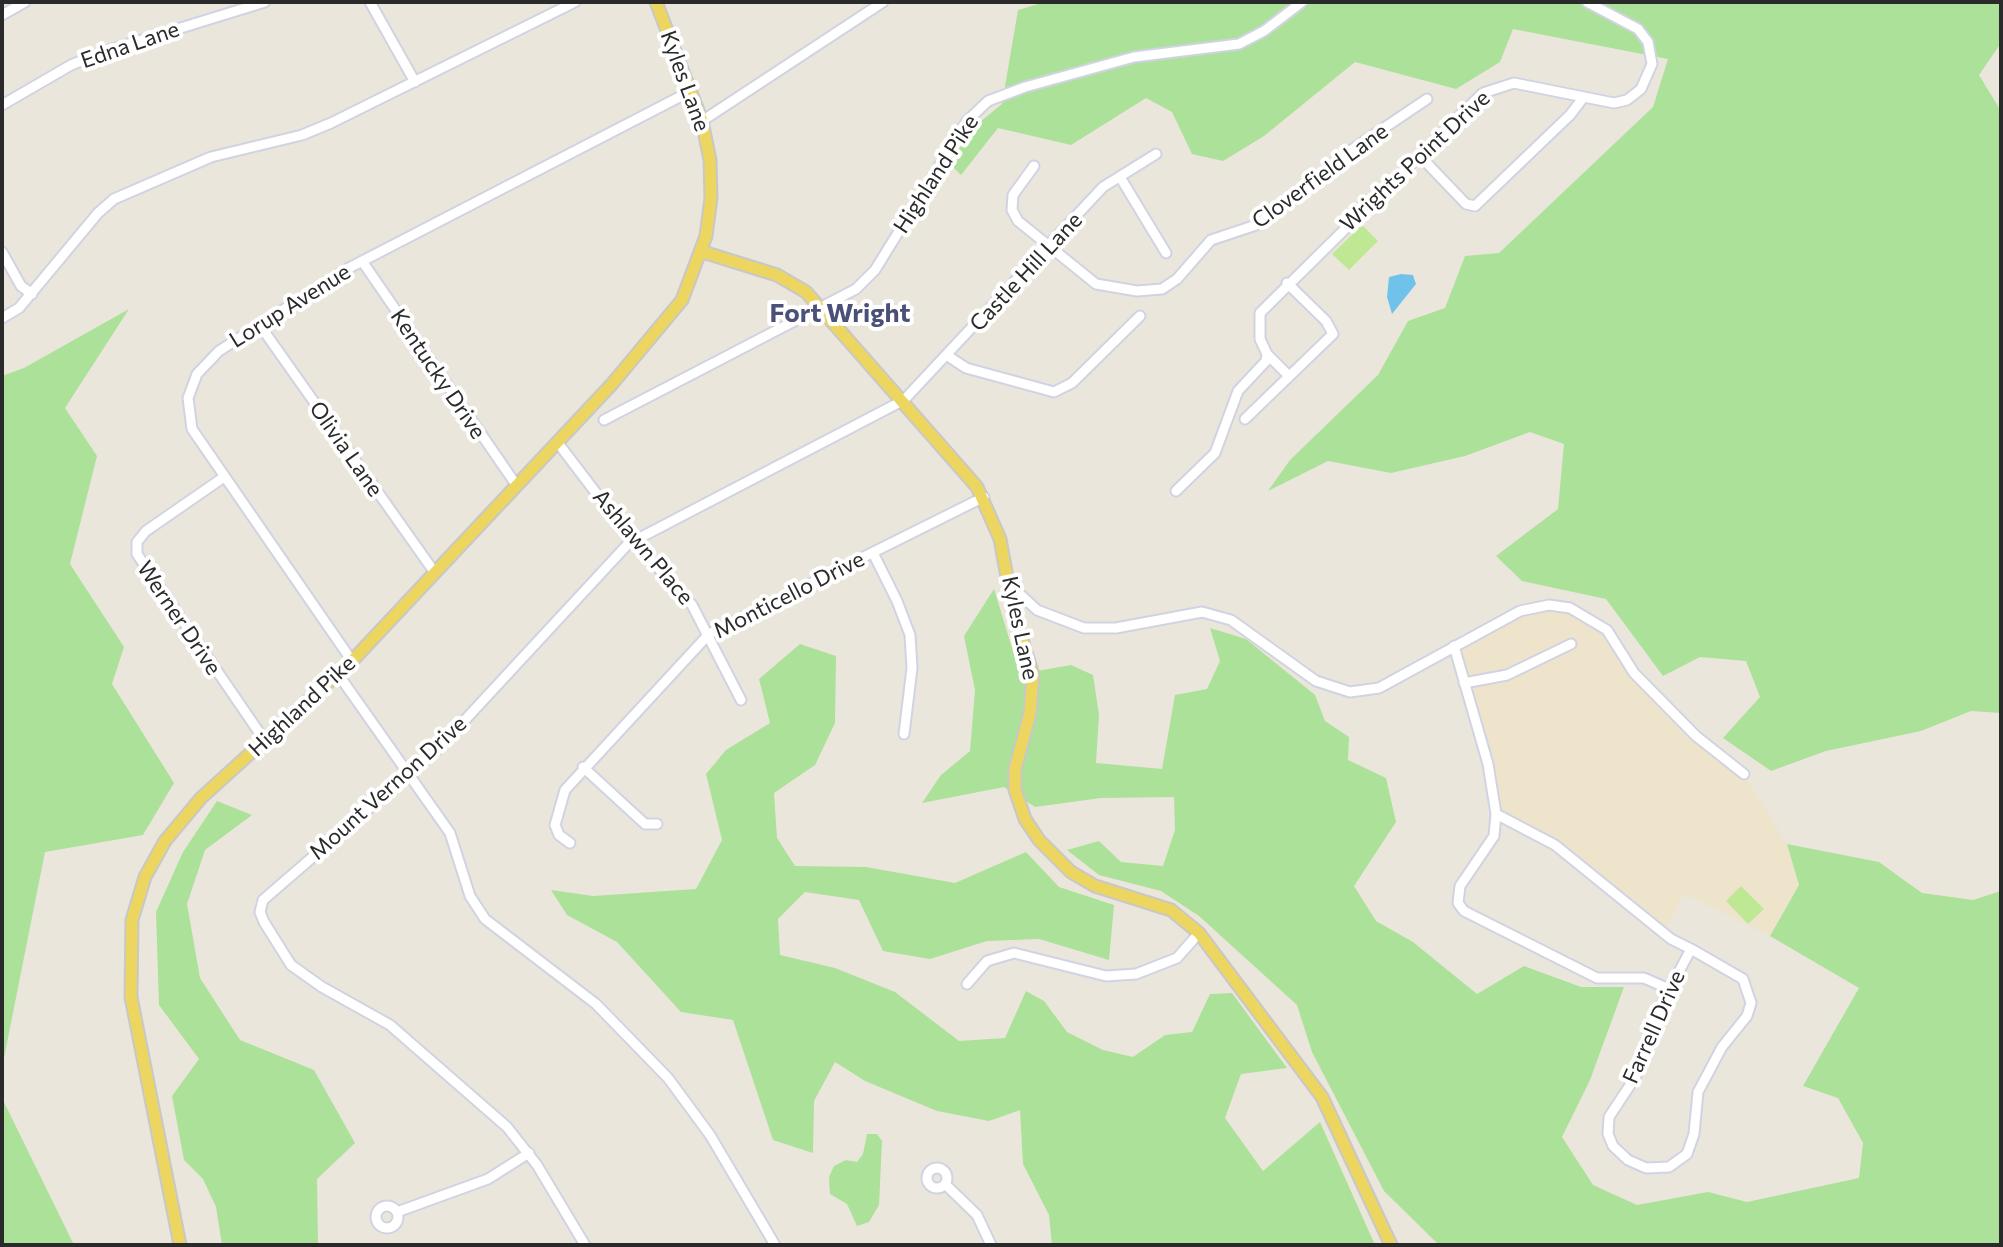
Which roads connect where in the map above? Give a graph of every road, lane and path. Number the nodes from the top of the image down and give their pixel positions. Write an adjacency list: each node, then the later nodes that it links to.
1 (25, 2): 9 (street)
2 (265, 2): 14 (street, Edna Lane)
3 (370, 2): 10 (street)
4 (575, 2): 10 (street)
5 (656, 2): 11 (main road, Kyles Lane)
6 (883, 2): 15 (street)
7 (1302, 2): 27 (street, Highland Pike)
8 (1587, 2): 12 (street, Wrights Point Drive)
9 (2, 15)
10 (415, 82): 26 (street)
11 (691, 91): 15 (main road, Kyles Lane); 24 (street, Lorup Avenue)
12 (1583, 98): 17 (street, Wrights Point Drive); 17 (street)
13 (1427, 99): 20 (street, Cloverfield Lane)
14 (2, 105)
15 (702, 121): 22 (main road, Kyles Lane)
16 (1156, 154): 19 (street, Castle Hill Lane)
17 (1419, 155): 25 (street, Wrights Point Drive)
18 (1034, 166): 20 (street, Cloverfield Lane)
19 (1120, 177): 20 (street, Castle Hill Lane); 23 (street)
20 (1049, 248): 32 (street, Castle Hill Lane)
21 (2, 252): 26 (street)
22 (703, 252): 27 (main road, Kyles Lane); 37 (main road, Highland Pike)
23 (1166, 253)
24 (362, 261): 30 (street, Lorup Avenue); 39 (street, Kentucky Drive)
25 (1287, 283): 31 (street, Wrights Point Drive); 33 (street)
26 (32, 294): 29 (street)
27 (821, 308): 34 (main road, Kyles Lane); 36 (street, Highland Pike)
28 (1140, 316): 32 (street)
29 (2, 318)
30 (259, 324): 38 (street, Lorup Avenue); 44 (street, Olivia Lane)
31 (1267, 354): 33 (street); 40 (street)
32 (948, 356): 34 (street, Castle Hill Lane)
33 (1289, 376): 35 (street)
34 (904, 400): 41 (main road, Kyles Lane); 42 (street, Mount Vernon Drive)
35 (1245, 419)
36 (604, 420)
37 (558, 443): 39 (main road, Highland Pike); 42 (street, Ashlawn Place)
38 (224, 477): 49 (street, Lorup Avenue); 54 (street, Werner Drive)
39 (517, 486): 44 (main road, Highland Pike)
40 (1176, 491)
41 (984, 497): 43 (street, Monticello Drive); 45 (main road, Kyles Lane)
42 (633, 540): 46 (street, Ashlawn Place); 56 (street, Mount Vernon Drive)
43 (873, 553): 46 (street, Monticello Drive); 53 (street)
44 (435, 573): 49 (main road, Highland Pike)
45 (1009, 584): 48 (street); 61 (main road, Kyles Lane)
46 (709, 634): 52 (street, Ashlawn Place); 55 (street, Monticello Drive)
47 (1571, 644): 51 (street)
48 (1454, 646): 51 (street); 57 (street)
49 (352, 661): 50 (main road, Highland Pike)
50 (338, 674): 54 (main road, Highland Pike); 56 (street)
51 (1464, 683): 58 (street)
52 (741, 700)
53 (904, 734)
54 (265, 741): 68 (main road, Highland Pike)
55 (583, 767): 59 (street); 60 (street, Monticello Drive)
56 (409, 773): 65 (street, Mount Vernon Drive); 70 (street)
57 (1744, 774)
58 (1496, 814): 62 (street, Farrell Drive); 64 (street)
59 (657, 824)
60 (570, 843)
61 (1199, 933): 63 (street); 72 (main road, Kyles Lane)
62 (1691, 949): 64 (street, Farrell Drive); 64 (street, Farrell Drive)
63 (967, 984)
64 (1669, 989)
65 (529, 1153): 67 (street); 69 (street, Mount Vernon Drive)
66 (945, 1184): 71 (street)
67 (397, 1212)
68 (180, 1245)
69 (585, 1245)
70 (775, 1245)
71 (991, 1245)
72 (1391, 1245)

